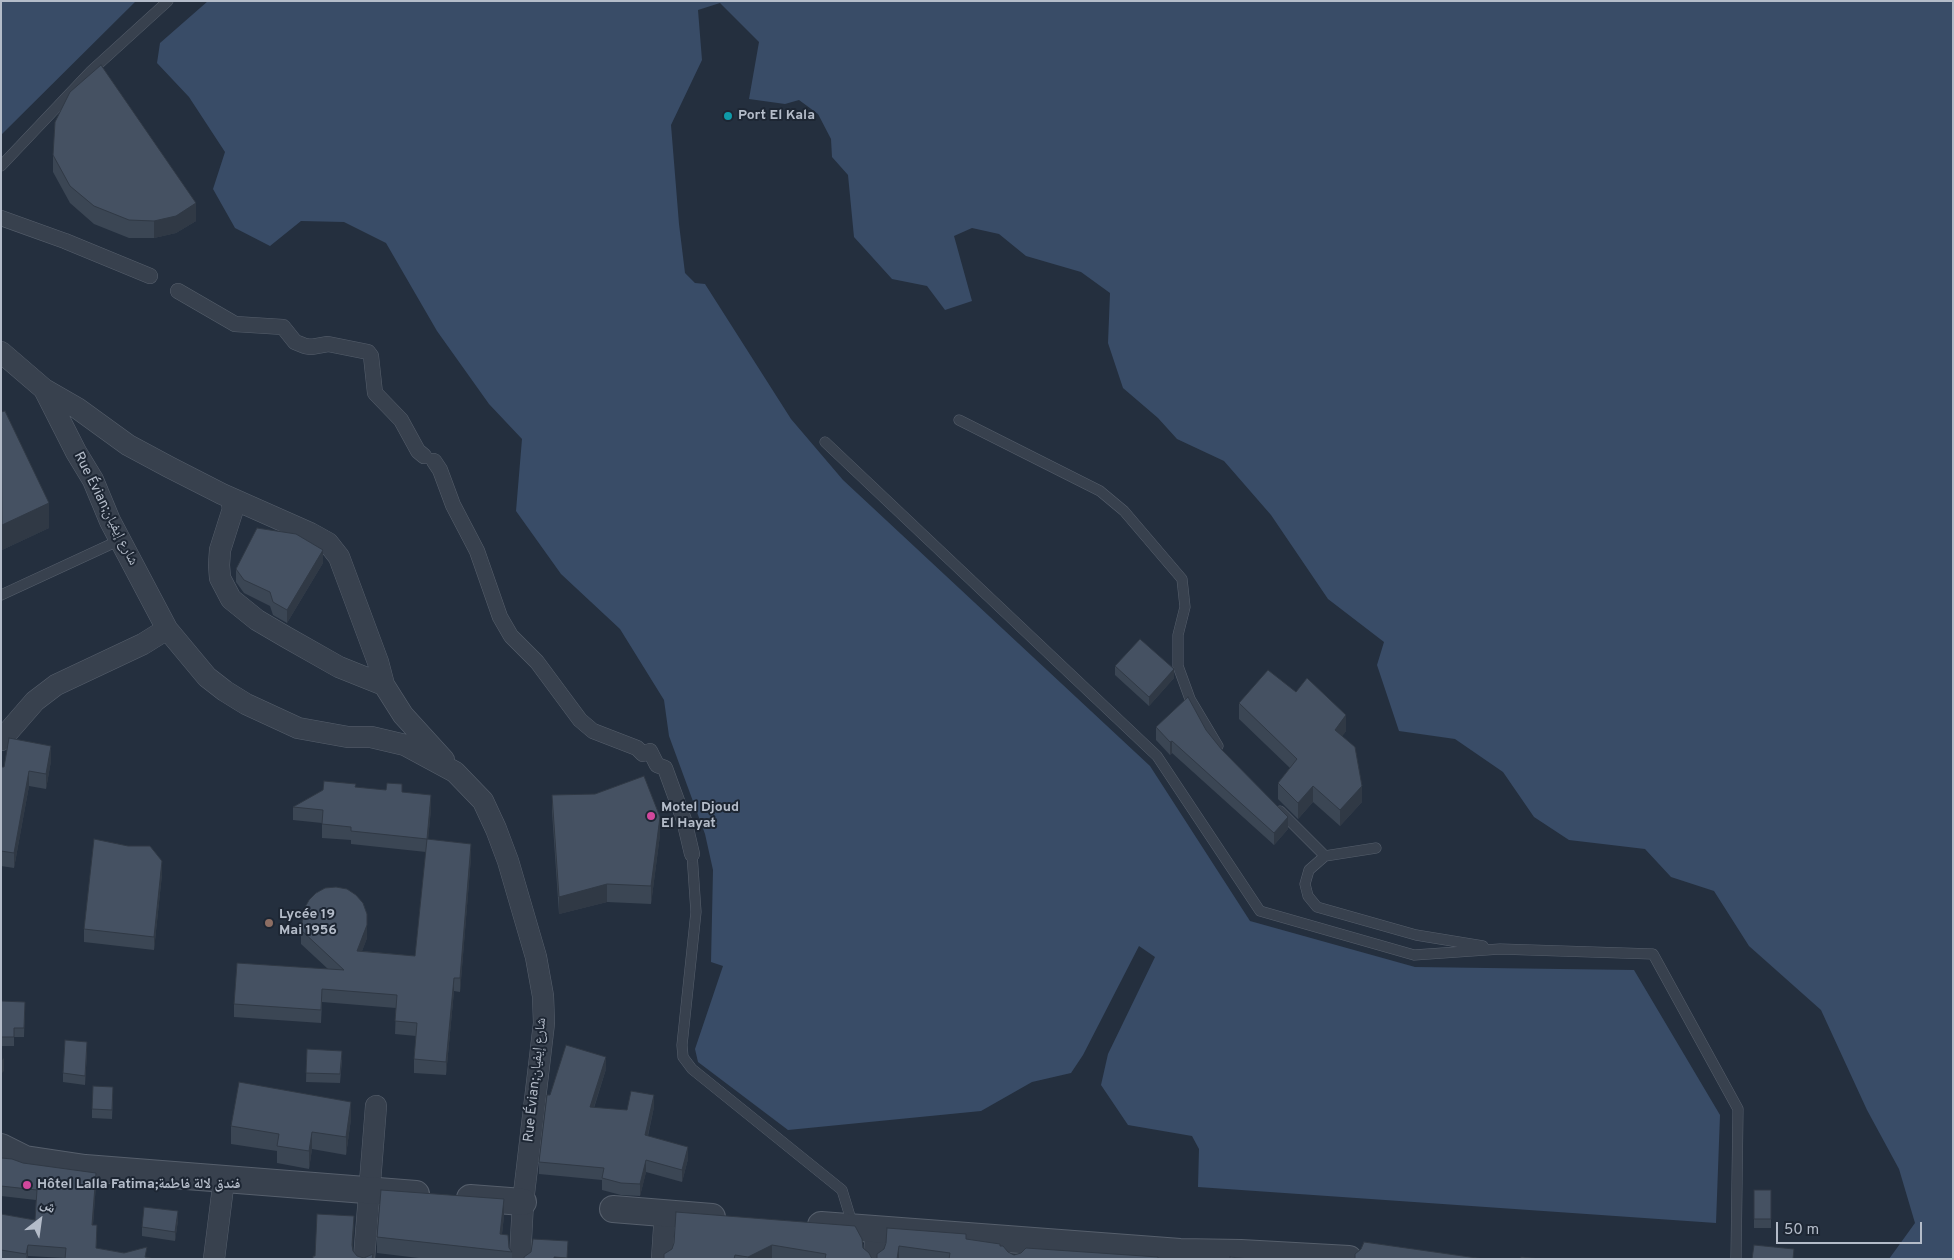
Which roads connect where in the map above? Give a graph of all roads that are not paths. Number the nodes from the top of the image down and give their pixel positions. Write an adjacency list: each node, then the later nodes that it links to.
1 (168, 1): 2 (lane)
2 (1, 166)
3 (1, 218): 4 (street)
4 (150, 276)
5 (178, 291): 20 (street)
6 (1, 352): 7 (street, Rue Évian;شارع إيفيان)
7 (44, 389): 10 (street, Rue Évian;شارع إيفيان); 11 (street, Rue Évian;شارع إيفيان)
8 (960, 420): 16 (lane)
9 (825, 442): 22 (lane)
10 (231, 498): 14 (street, Rue Évian;شارع إيفيان); 14 (street)
11 (120, 540): 12 (lane); 13 (street, Rue Évian;شارع إيفيان)
12 (1, 595)
13 (167, 629): 15 (street); 17 (street, Rue Évian;شارع إيفيان)
14 (384, 685): 17 (street, Rue Évian;شارع إيفيان)
15 (1, 740)
16 (1222, 752)
17 (456, 772): 27 (street, Rue Évian;شارع إيفيان)
18 (1269, 800): 21 (lane)
19 (1376, 848): 21 (lane)
20 (692, 854): 32 (lane)
21 (1325, 856): 22 (lane)
22 (1500, 948): 41 (lane)
23 (376, 1106): 26 (street)
24 (1, 1147): 25 (street)
25 (224, 1179): 26 (street); 35 (street)
26 (370, 1190): 27 (street); 36 (street)
27 (523, 1202): 37 (street, Rue Évian;شارع إيفيان)
28 (614, 1209): 29 (street)
29 (665, 1213): 30 (street); 38 (street)
30 (734, 1218)
31 (794, 1223): 32 (street)
32 (865, 1228): 33 (street); 39 (street)
33 (1016, 1250): 34 (street)
34 (1180, 1255): 40 (street)
35 (214, 1259)
36 (364, 1259)
37 (520, 1259)
38 (662, 1259)
39 (874, 1259)
40 (1347, 1259)
41 (1736, 1259)

